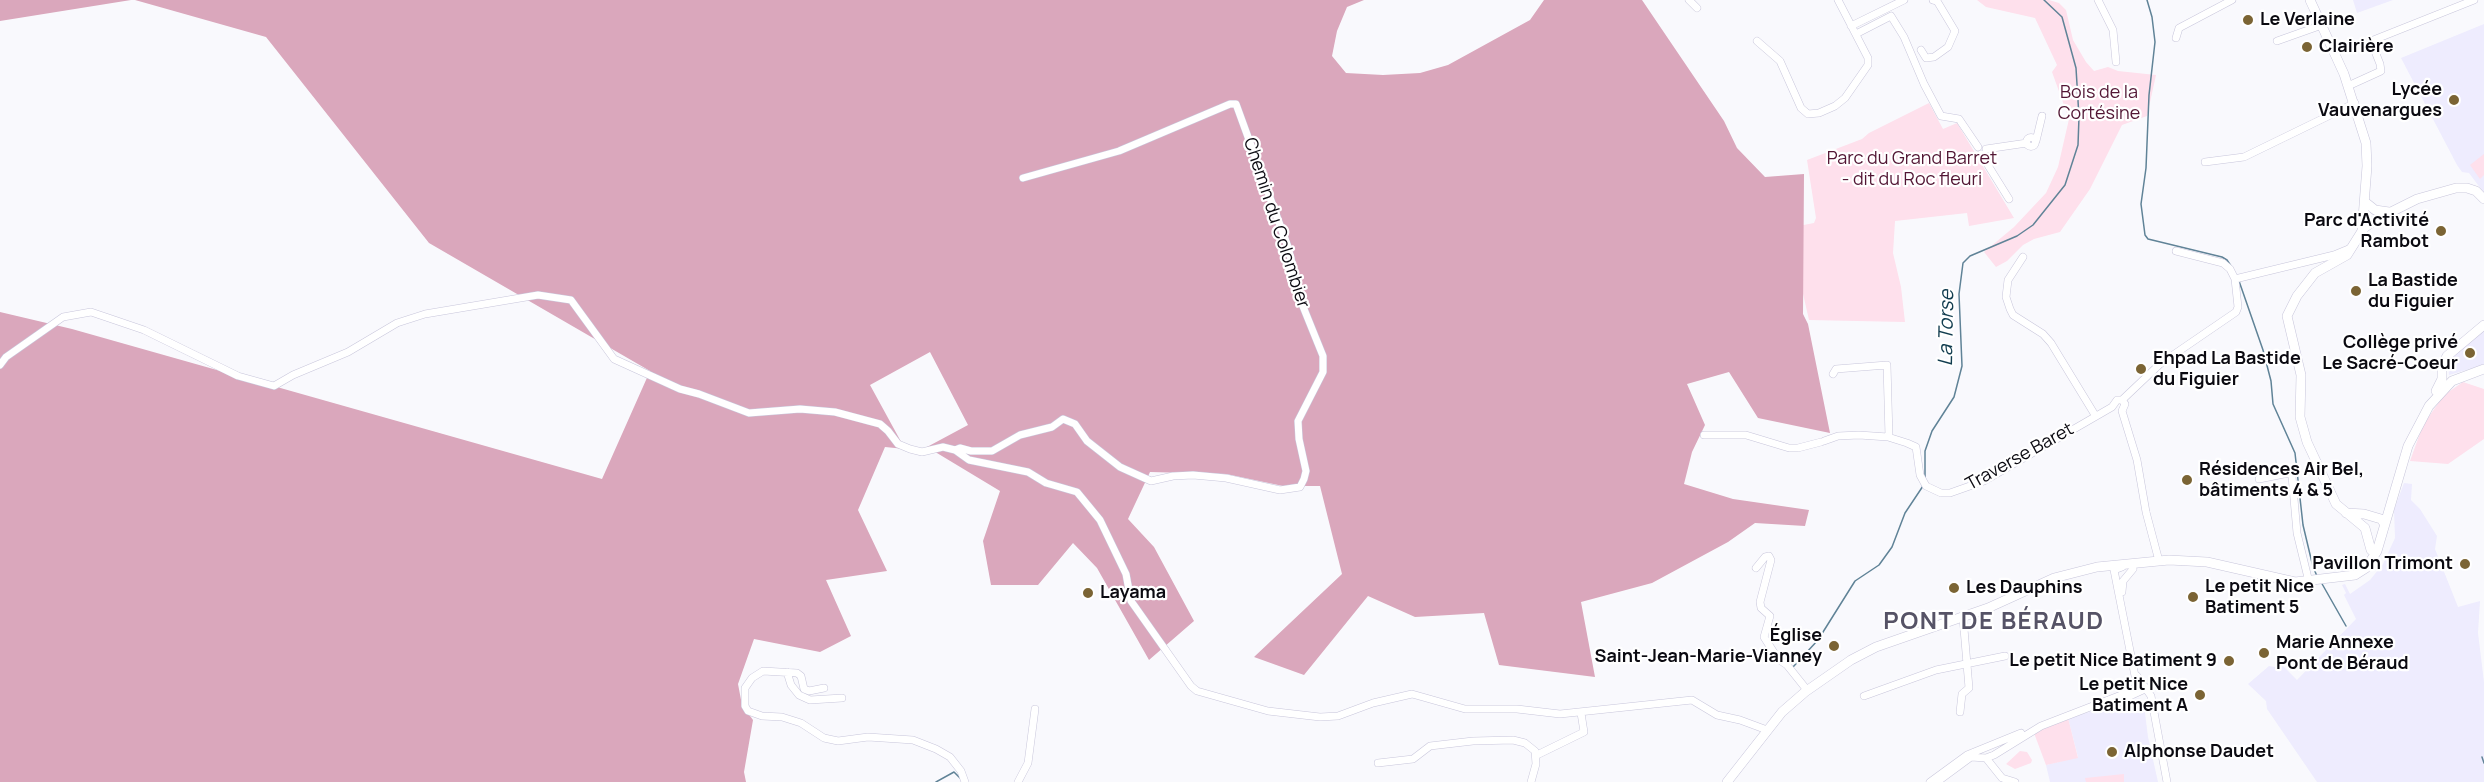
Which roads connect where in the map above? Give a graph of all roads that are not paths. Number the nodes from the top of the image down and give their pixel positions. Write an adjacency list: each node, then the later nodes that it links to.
1 (1689, 0): 9 (street)
2 (1838, 0): 11 (street)
3 (1904, 0): 11 (street)
4 (1933, 0): 16 (street)
5 (2098, 0): 17 (street)
6 (2232, 0): 13 (street)
7 (2310, 0): 10 (main road)
8 (2474, 0): 18 (street)
9 (1696, 8)
10 (2322, 25): 15 (street); 18 (main road)
11 (1851, 26): 12 (street)
12 (1856, 34): 14 (street); 21 (street)
13 (2176, 38)
14 (1757, 41)
15 (2277, 41)
16 (1921, 50)
17 (2116, 62)
18 (2348, 86): 19 (main road)
19 (2355, 103): 22 (street); 26 (main road)
20 (2042, 116): 21 (street)
21 (1982, 150): 24 (street)
22 (2205, 162)
23 (1023, 178): 43 (street, Chemin du Colombier)
24 (2009, 199)
25 (2484, 199): 26 (main road)
26 (2370, 213): 27 (main road)
27 (2353, 247): 30 (street); 45 (main road)
28 (2176, 251): 30 (street)
29 (2023, 257): 40 (street)
30 (2237, 279): 37 (street, Traverse Baret)
31 (2484, 325): 36 (main road)
32 (0, 365): 43 (street)
33 (2484, 369): 35 (main road)
34 (1833, 374): 42 (street)
35 (2456, 378): 36 (main road); 46 (main road)
36 (2442, 379): 46 (main road)
37 (2122, 400): 38 (street, Traverse Baret); 39 (street)
38 (2112, 407): 39 (street); 40 (street, Traverse Baret)
39 (2122, 411): 48 (street)
40 (2095, 415): 42 (street, Traverse Baret)
41 (1704, 435): 42 (street, Traverse Baret)
42 (1889, 437)
43 (955, 450): 66 (street)
44 (2259, 479): 53 (street)
45 (2346, 513): 46 (main road); 47 (main road)
46 (2381, 522): 47 (main road); 52 (main road)
47 (2371, 550): 52 (main road)
48 (2158, 561): 49 (main road); 50 (main road)
49 (2219, 565): 50 (main road); 53 (main road)
50 (2124, 567): 54 (street); 54 (street); 55 (main road)
51 (1756, 568): 61 (street)
52 (2328, 579): 53 (main road)
53 (2310, 582)
54 (2121, 601): 60 (street)
55 (1963, 617): 57 (street); 61 (main road)
56 (2005, 656): 57 (street)
57 (1968, 664): 62 (street); 65 (street)
58 (787, 672): 59 (street); 63 (street); 73 (street)
59 (824, 688)
60 (2142, 689): 67 (street); 80 (street)
61 (1808, 690): 68 (main road)
62 (1864, 696)
63 (842, 698)
64 (1035, 709): 74 (street)
65 (1960, 712)
66 (1581, 713): 68 (street); 71 (street)
67 (2041, 726): 69 (street); 70 (street)
68 (1767, 730): 76 (main road)
69 (1996, 743): 70 (street); 70 (street)
70 (1988, 754): 77 (street); 78 (street); 79 (street)
71 (1537, 755): 72 (street); 75 (street)
72 (1378, 763)
73 (965, 782)
74 (1018, 782)
75 (1531, 782)
76 (1727, 782)
77 (1930, 782)
78 (1937, 782)
79 (2015, 782)
80 (2167, 782)

